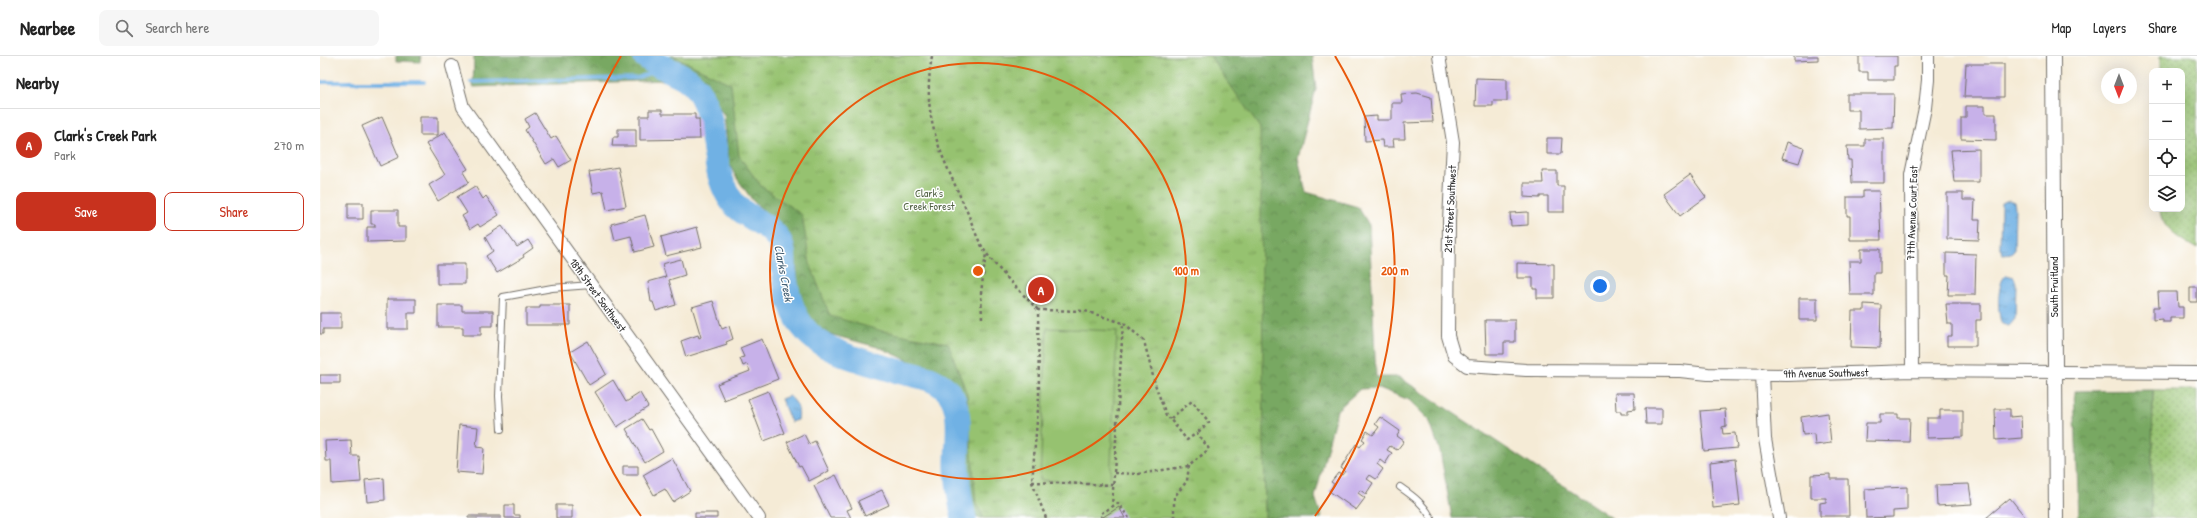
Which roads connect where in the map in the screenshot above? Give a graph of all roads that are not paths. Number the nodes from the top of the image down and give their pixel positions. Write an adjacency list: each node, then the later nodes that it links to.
1 (1439, 56): 6 (street, 21st Street Southwest)
2 (1928, 56): 7 (street, 77th Avenue Court East)
3 (2053, 56): 8 (street, South Fruitland)
4 (452, 66): 5 (street, 18th Street Southwest)
5 (591, 285): 11 (lane); 13 (street, 18th Street Southwest)
6 (1458, 360): 10 (street, 9th Avenue Southwest)
7 (1912, 371): 8 (street, 9th Avenue Southwest); 10 (street, 9th Avenue Southwest)
8 (2054, 373): 9 (street, 9th Avenue Southwest); 16 (street, South Fruitland)
9 (2197, 373)
10 (1762, 374): 15 (street)
11 (501, 429)
12 (1400, 487): 14 (lane)
13 (759, 518)
14 (1431, 518)
15 (1779, 518)
16 (2056, 518)

